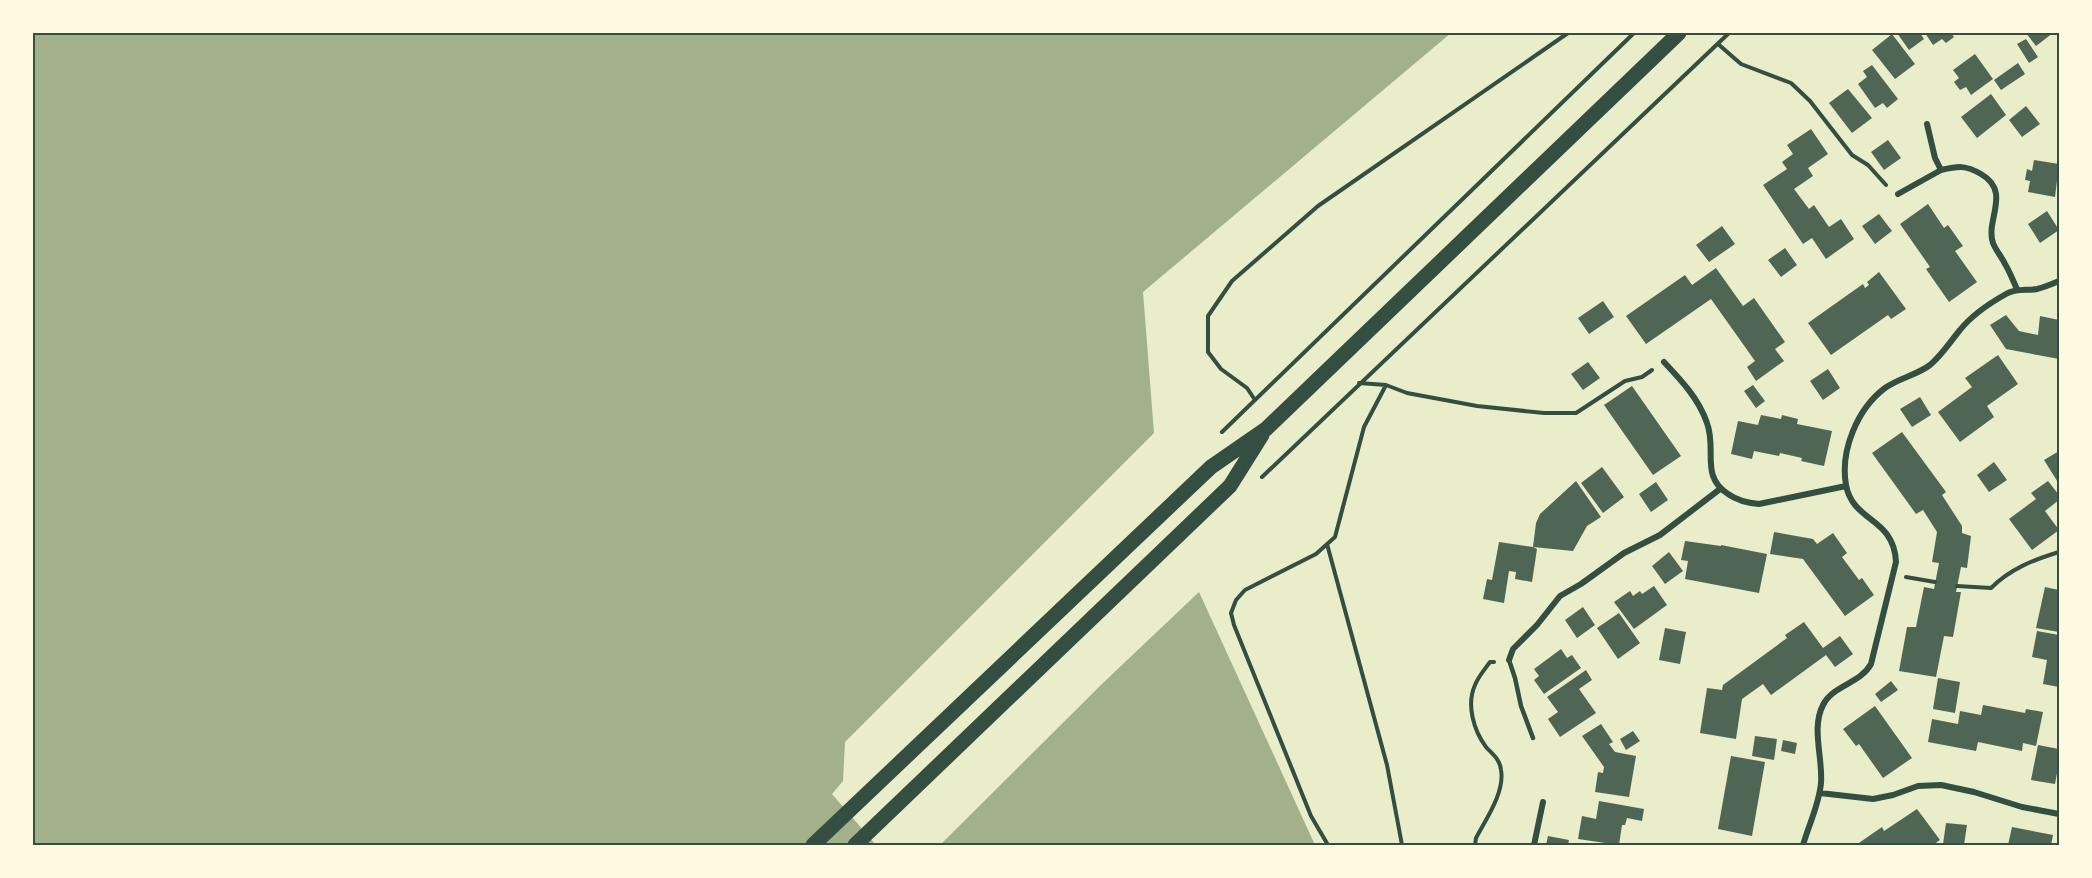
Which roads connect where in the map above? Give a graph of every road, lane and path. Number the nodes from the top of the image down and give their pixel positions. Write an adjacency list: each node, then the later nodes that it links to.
1 (1568, 33): 2 (path)
2 (1634, 33)
3 (1679, 33): 15 (main road)
4 (1729, 33): 5 (path)
5 (1718, 44): 8 (path); 13 (path)
6 (1927, 124): 7 (street)
7 (1941, 170): 9 (street); 11 (street)
8 (1889, 189)
9 (1898, 194)
10 (2059, 281): 11 (street)
11 (2017, 289): 17 (street)
12 (1665, 362): 14 (path); 18 (street)
13 (1359, 383): 14 (path); 16 (path)
14 (1386, 385): 19 (path)
15 (1266, 429): 29 (main road); 30 (main road)
16 (1262, 477)
17 (1846, 486): 18 (street); 21 (street)
18 (1720, 489): 24 (street)
19 (1327, 544): 31 (path); 32 (path)
20 (2059, 552): 23 (path)
21 (1893, 575): 22 (path); 26 (street)
22 (1935, 582)
23 (1957, 586)
24 (1509, 660): 25 (lane); 33 (path)
25 (1533, 738)
26 (1820, 793): 28 (street); 35 (street)
27 (1543, 802): 34 (street)
28 (2059, 814)
29 (813, 845)
30 (855, 845)
31 (1328, 845)
32 (1402, 845)
33 (1475, 845)
34 (1534, 845)
35 (1803, 845)

